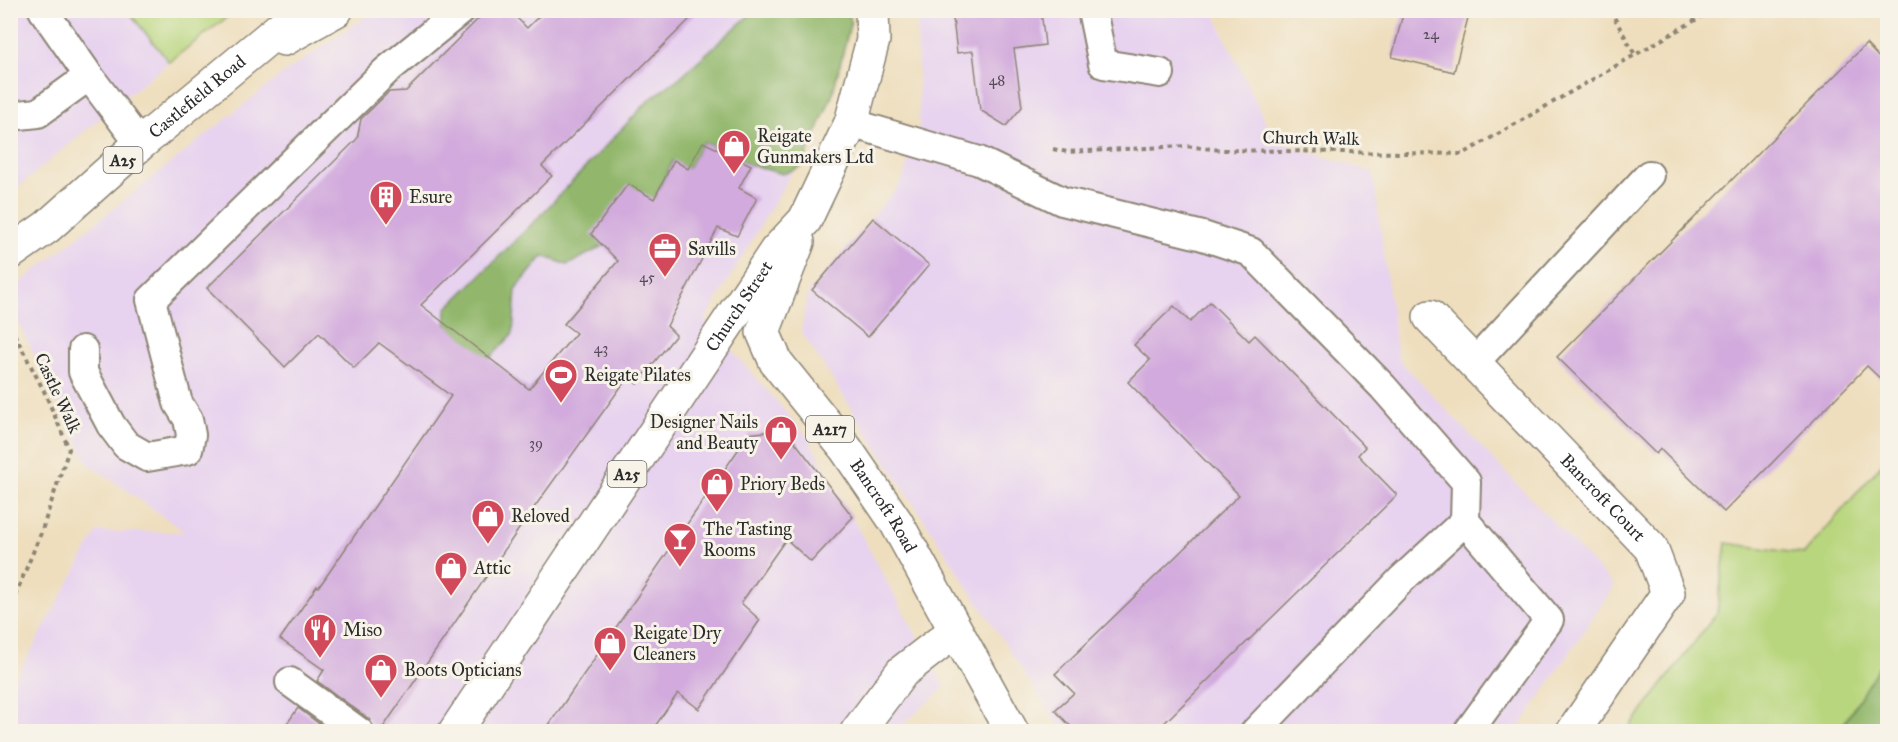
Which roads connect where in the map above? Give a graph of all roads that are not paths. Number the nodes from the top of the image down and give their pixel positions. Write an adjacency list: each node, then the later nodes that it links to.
1 (43, 10): 9 (lane)
2 (302, 10): 7 (main road, Castlefield Road / A25)
3 (336, 10): 7 (main road)
4 (461, 10): 17 (lane)
5 (872, 10): 11 (main road, Church Street / A25)
6 (1092, 10): 8 (lane)
7 (234, 65): 12 (main road, Castlefield Road / A25)
8 (1160, 73)
9 (89, 76): 10 (lane); 12 (lane)
10 (10, 116)
11 (851, 123): 14 (main road, Church Street / A25); 19 (lane)
12 (141, 144): 15 (main road, Castlefield Road / A25)
13 (1648, 175): 18 (lane)
14 (805, 220): 20 (main road, Bancroft Road / A217); 23 (main road, Church Street / A25)
15 (10, 253)
16 (1430, 317): 18 (main road, Bancroft Court)
17 (83, 350)
18 (1474, 363): 28 (main road, Bancroft Court)
19 (1465, 521): 26 (lane); 27 (lane)
20 (955, 631): 24 (main road); 25 (main road, Bancroft Road / A217)
21 (290, 682): 22 (lane)
22 (359, 732)
23 (454, 732)
24 (857, 732)
25 (1012, 732)
26 (1255, 732)
27 (1468, 732)
28 (1572, 732)

